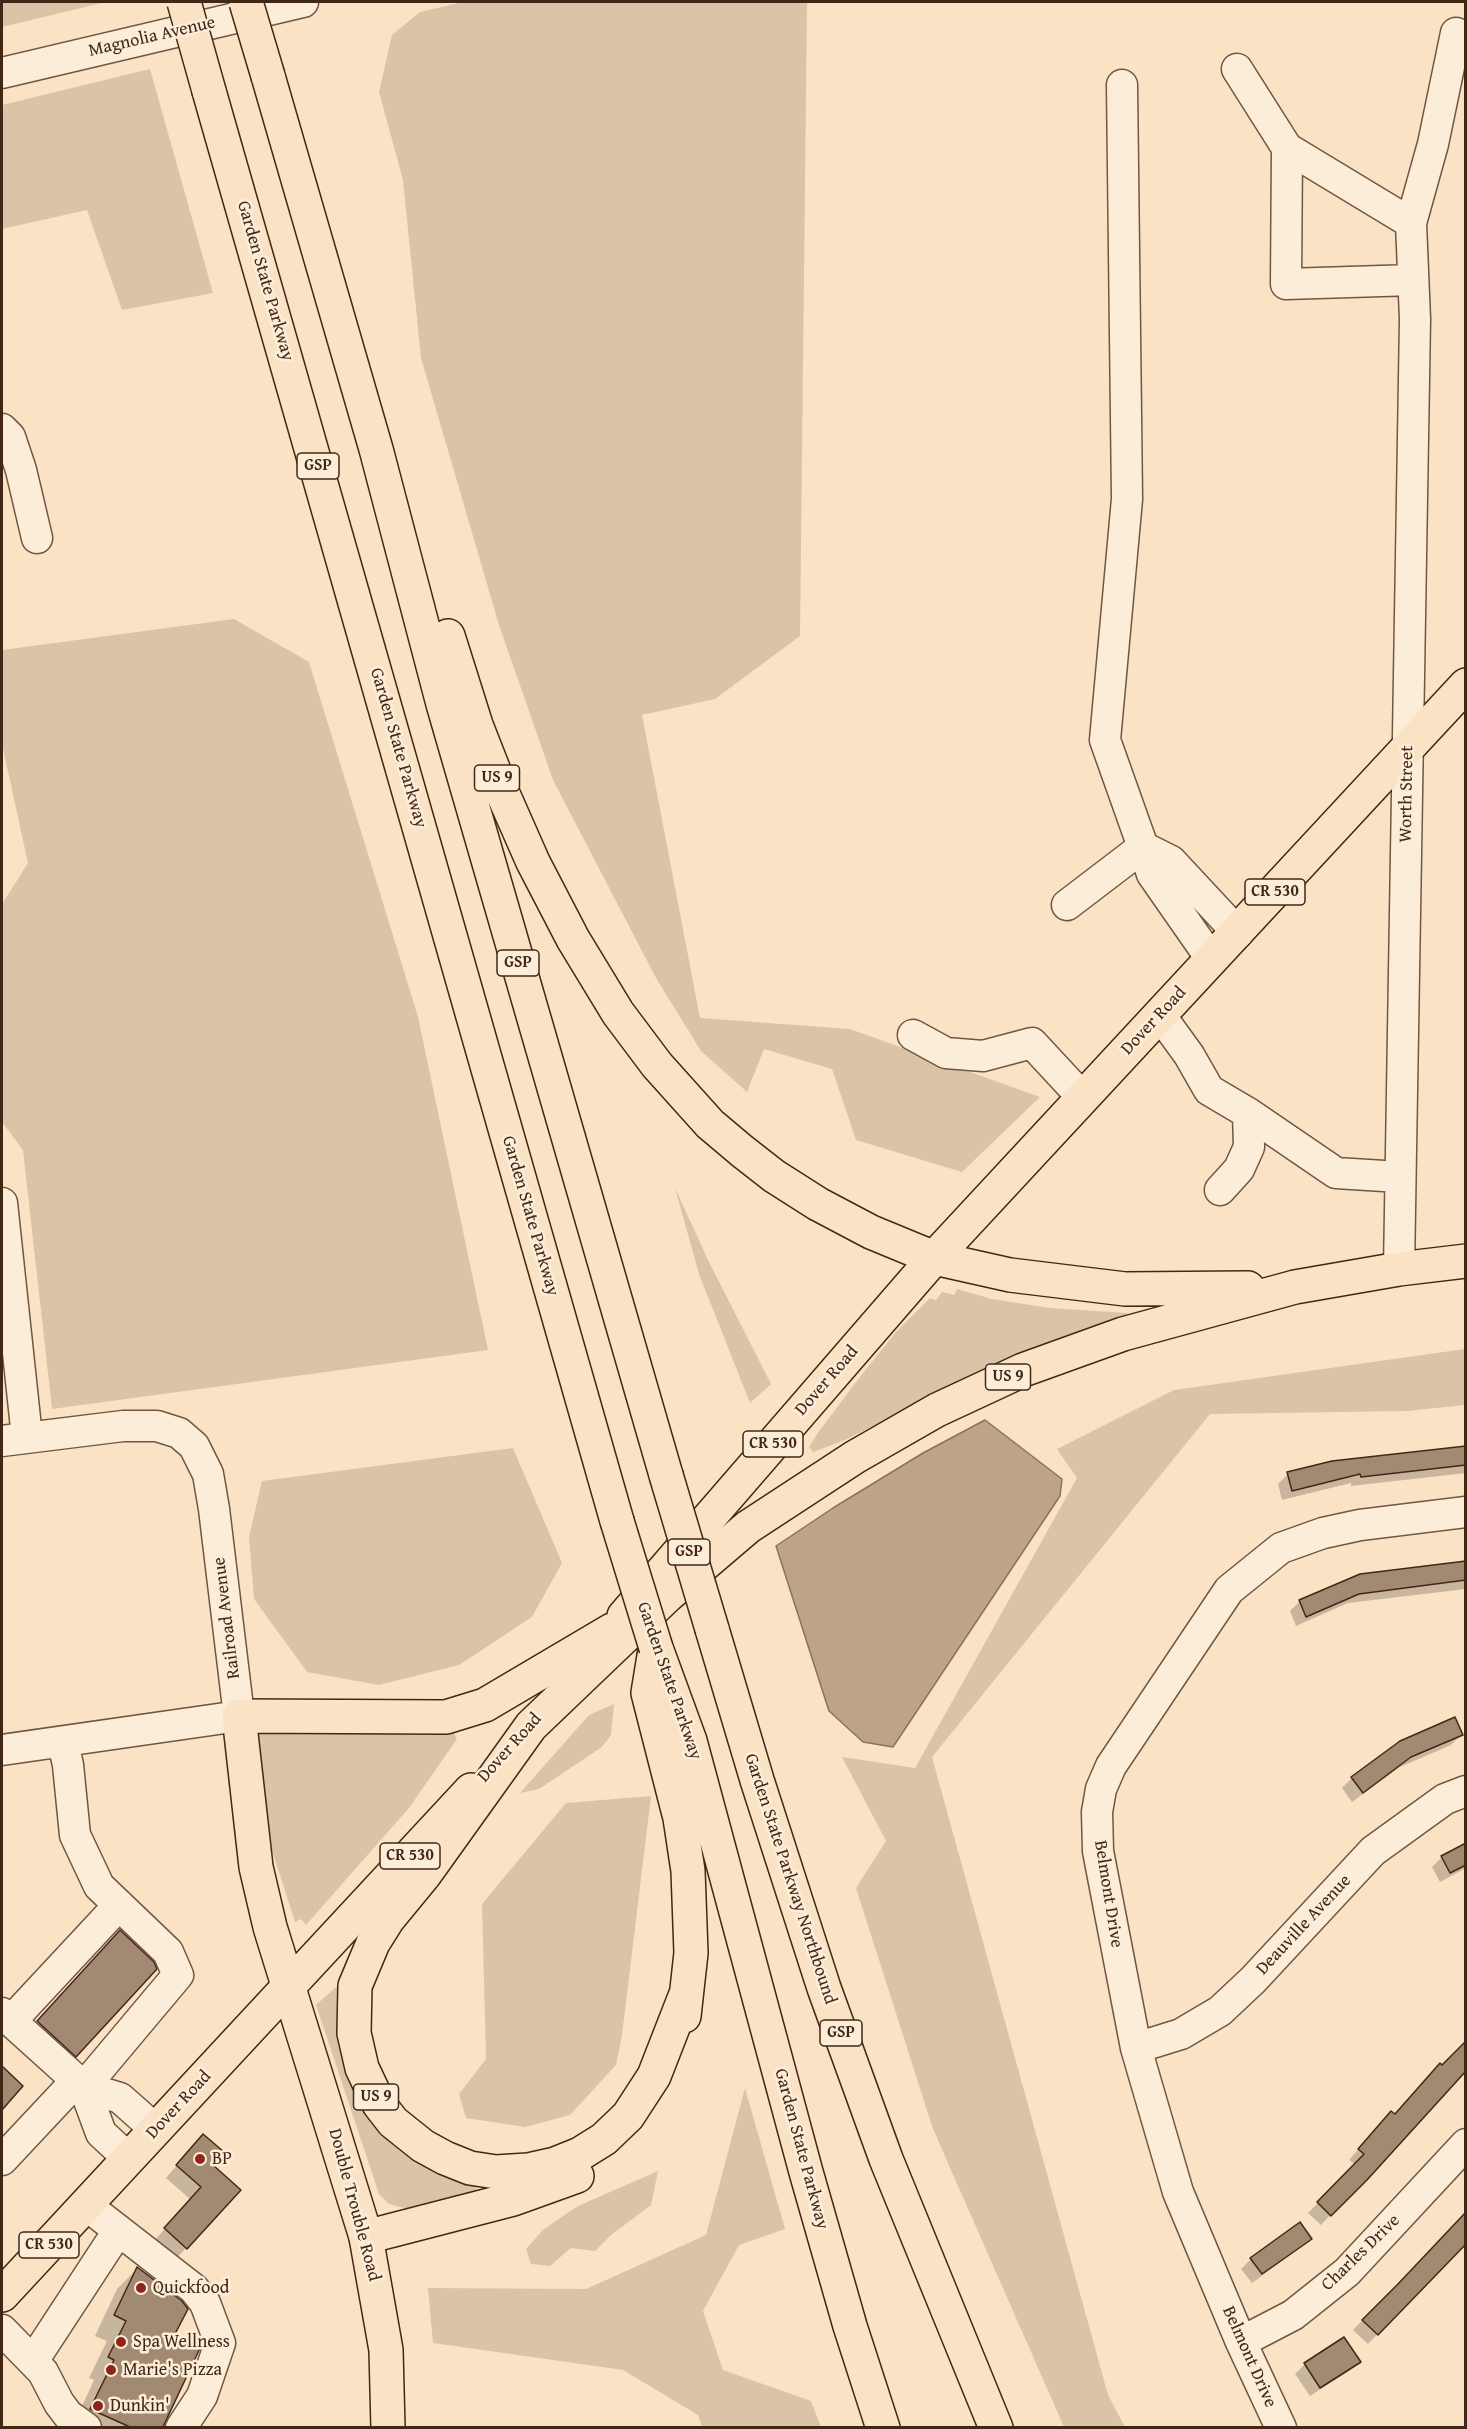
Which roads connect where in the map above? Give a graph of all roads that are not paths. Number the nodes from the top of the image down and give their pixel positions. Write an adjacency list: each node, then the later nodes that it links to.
1 (184, 2): 34 (main road, Garden State Parkway / GSP, bridge)
2 (246, 2): 12 (main road, GSP, bridge)
3 (303, 2): 6 (street, Magnolia Avenue)
4 (1456, 33): 9 (street, Worth Street)
5 (1237, 69): 8 (street)
6 (2, 73)
7 (1122, 85): 16 (street)
8 (1287, 148): 9 (street); 10 (street)
9 (1411, 223): 10 (street, Worth Street)
10 (1413, 280): 15 (street, Worth Street)
11 (2, 429): 13 (street)
12 (375, 449): 27 (main road, US 9); 61 (main road, Garden State Parkway Northbound / GSP, bridge)
13 (37, 538)
14 (1466, 685): 15 (main road, Dover Road / CR 530)
15 (1408, 749): 18 (main road, Dover Road / CR 530); 24 (street, Worth Street)
16 (1143, 847): 17 (street); 18 (street); 19 (street)
17 (1067, 905)
18 (1238, 933): 19 (main road, Dover Road / CR 530)
19 (1212, 960): 20 (main road, Dover Road / CR 530)
20 (1160, 1015): 22 (main road, Dover Road / CR 530); 23 (street)
21 (913, 1035): 22 (street)
22 (1083, 1098): 27 (main road, Dover Road / CR 530)
23 (1248, 1113): 24 (street); 25 (street)
24 (1400, 1177): 29 (street, Worth Street)
25 (1220, 1190)
26 (2, 1203): 31 (street)
27 (934, 1258): 30 (main road, US 9); 33 (main road, Dover Road / CR 530)
28 (1466, 1261): 29 (main road, US 9)
29 (1399, 1269): 30 (main road, US 9)
30 (1295, 1287): 36 (main road, US 9)
31 (14, 1439): 35 (street, Railroad Avenue)
32 (1466, 1512): 44 (street, Belmont Drive)
33 (612, 1630): 35 (main road); 36 (main road, Dover Road / CR 530)
34 (656, 1648): 42 (main road, US 9); 60 (main road, Garden State Parkway / GSP)
35 (239, 1716): 37 (street); 41 (main road, Railroad Avenue)
36 (531, 1726): 41 (main road, Dover Road / CR 530); 42 (main road, US 9)
37 (63, 1743): 38 (street); 40 (street)
38 (2, 1750)
39 (1466, 1791): 44 (street, Deauville Avenue)
40 (119, 1905): 43 (street); 45 (street)
41 (290, 1987): 46 (main road, Dover Road / CR 530); 52 (main road, Double Trouble Road)
42 (686, 1994): 52 (main road)
43 (6, 2017): 45 (street)
44 (1136, 2048): 55 (street, Belmont Drive)
45 (80, 2083): 46 (street); 48 (street); 49 (street)
46 (155, 2129): 48 (main road, Dover Road / CR 530)
47 (1466, 2144): 55 (street, Charles Drive)
48 (129, 2159): 50 (main road, Dover Road / CR 530)
49 (2, 2160)
50 (86, 2205): 51 (street); 53 (main road, Dover Road / CR 530)
51 (118, 2231): 56 (street); 58 (street)
52 (366, 2237): 59 (main road, Double Trouble Road)
53 (5, 2285)
54 (2, 2330): 56 (street)
55 (1241, 2342): 62 (street, Belmont Drive)
56 (33, 2361): 57 (street)
57 (86, 2427)
58 (182, 2427)
59 (388, 2427)
60 (883, 2427)
61 (996, 2427)
62 (1281, 2427)

